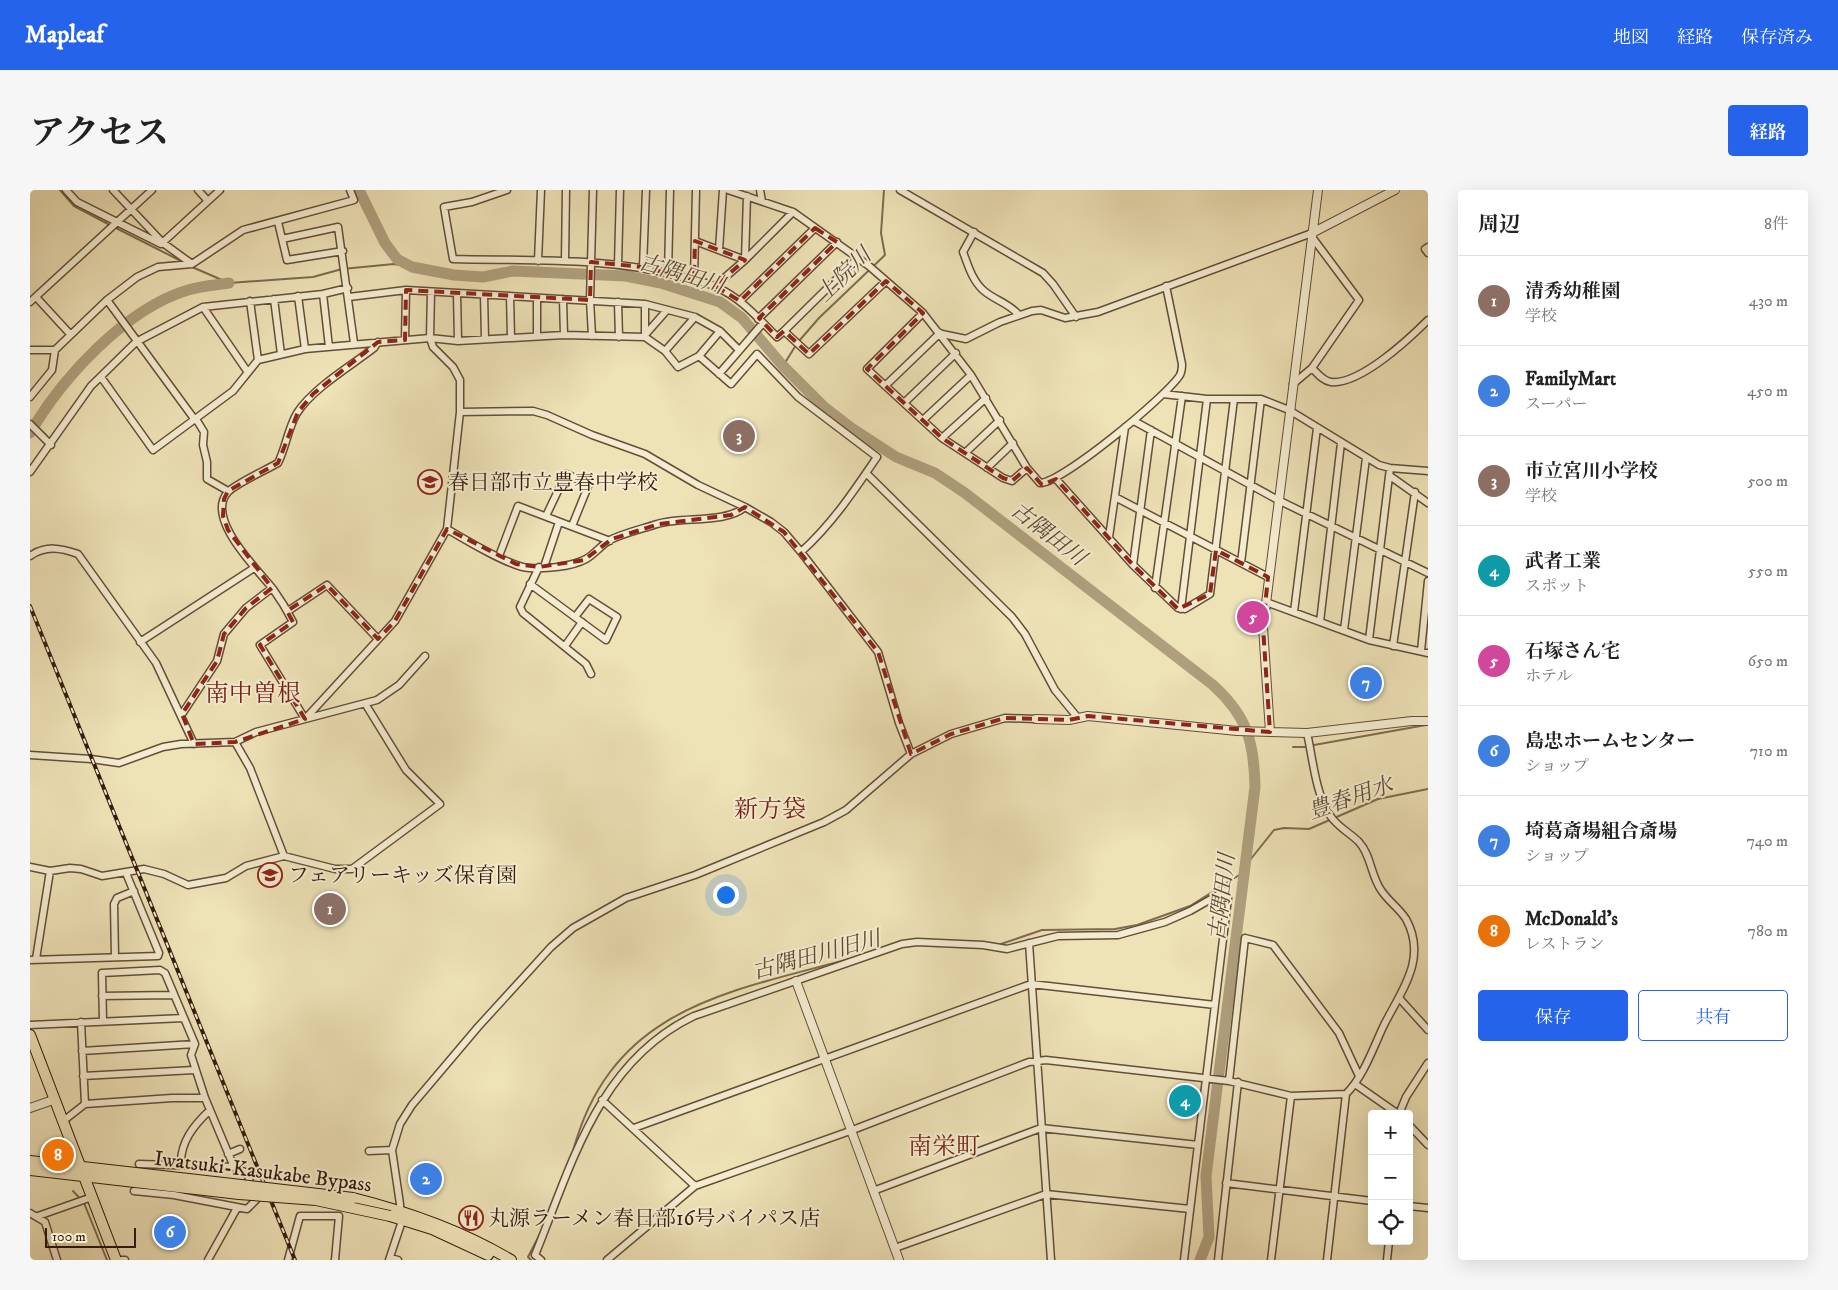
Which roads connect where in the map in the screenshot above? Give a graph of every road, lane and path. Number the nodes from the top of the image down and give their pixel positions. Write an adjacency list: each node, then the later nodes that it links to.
1 (113, 190): 24 (street)
2 (152, 190): 24 (street)
3 (198, 190): 22 (street)
4 (220, 190): 22 (street)
5 (350, 190): 26 (street)
6 (507, 190): 41 (street)
7 (541, 190): 41 (street)
8 (566, 190): 42 (street)
9 (593, 190): 44 (street)
10 (620, 190): 45 (street)
11 (646, 190): 46 (street)
12 (670, 190): 47 (street)
13 (696, 190): 32 (street)
14 (723, 190): 36 (street)
15 (728, 190): 21 (street)
16 (760, 190): 23 (street)
17 (900, 190): 29 (street)
18 (1318, 190): 30 (street)
19 (1395, 190): 30 (street)
20 (69, 191): 27 (street)
21 (747, 196): 23 (street); 40 (street)
22 (208, 201): 34 (street)
23 (762, 201): 25 (street)
24 (131, 210): 27 (street); 34 (street)
25 (793, 212): 28 (street); 40 (street)
26 (278, 222): 31 (street); 43 (street)
27 (117, 223): 34 (street); 61 (street)
28 (815, 228): 33 (street); 68 (street)
29 (974, 232): 75 (street); 77 (street)
30 (1312, 235): 51 (street); 107 (street); 112 (street)
31 (282, 238): 37 (street); 37 (street)
32 (695, 241): 36 (street); 48 (street)
33 (837, 242): 39 (street); 79 (street)
34 (162, 243): 43 (street)
35 (1428, 247): 38 (street)
36 (719, 250): 40 (street)
37 (342, 251): 52 (street)
38 (1428, 253)
39 (858, 258): 49 (street); 81 (street)
40 (745, 260): 50 (street)
41 (538, 261): 42 (street)
42 (564, 261): 44 (street)
43 (192, 264): 65 (street)
44 (591, 264): 45 (street); 66 (street)
45 (618, 265): 46 (street)
46 (643, 267): 47 (street)
47 (668, 273): 48 (street)
48 (694, 280): 50 (street)
49 (886, 281): 74 (street); 81 (street)
50 (716, 286): 68 (street)
51 (1166, 286): 77 (street); 114 (street)
52 (348, 288): 55 (street); 59 (street)
53 (406, 290): 54 (street); 59 (street); 92 (street)
54 (431, 292): 56 (street); 90 (street)
55 (323, 294): 58 (street); 97 (street)
56 (457, 294): 57 (street); 93 (street)
57 (484, 295): 60 (street); 91 (street)
58 (298, 296): 62 (street); 100 (street)
59 (350, 296): 96 (street)
60 (510, 296): 63 (street); 88 (street)
61 (36, 297): 69 (street); 82 (street)
62 (274, 298): 67 (street); 104 (street)
63 (537, 298): 64 (street); 85 (street)
64 (563, 299): 66 (street); 84 (street)
65 (107, 300): 82 (street); 94 (street)
66 (590, 300): 70 (street); 86 (street)
67 (250, 301): 72 (street); 106 (street)
68 (740, 301): 79 (street)
69 (30, 302)
70 (618, 302): 71 (street); 89 (street)
71 (645, 304): 73 (street); 87 (street)
72 (203, 307): 94 (street); 108 (street)
73 (667, 310): 76 (street); 87 (street)
74 (923, 313): 83 (street); 113 (street)
75 (1018, 314): 77 (street); 83 (street)
76 (695, 317): 80 (street); 102 (street)
77 (1076, 317)
78 (1428, 320): 107 (street)
79 (761, 321): 81 (street); 101 (street)
80 (720, 331): 101 (street); 105 (street)
81 (784, 331)
82 (70, 334): 99 (street)
83 (941, 334): 103 (street); 113 (street)
84 (564, 335): 85 (street); 86 (street)
85 (537, 336): 88 (street)
86 (592, 336): 89 (street)
87 (645, 336): 89 (street); 102 (street)
88 (511, 337): 91 (street)
89 (619, 337)
90 (430, 338): 92 (street); 93 (street); 123 (street)
91 (485, 339): 93 (street)
92 (405, 340): 95 (street)
93 (458, 341)
94 (136, 342): 111 (street); 124 (street)
95 (378, 342): 96 (street); 149 (street)
96 (354, 343): 97 (street)
97 (329, 347): 100 (street)
98 (30, 350): 99 (street)
99 (55, 350): 116 (street)
100 (305, 350): 104 (street)
101 (739, 350): 109 (street)
102 (665, 351): 105 (street)
103 (956, 353): 110 (street); 121 (street)
104 (282, 354): 106 (street)
105 (699, 356): 109 (street)
106 (258, 360): 108 (street)
107 (1312, 368): 112 (street)
108 (247, 371): 124 (street)
109 (719, 374): 146 (street)
110 (971, 375): 117 (street); 125 (street)
111 (101, 377): 124 (street); 136 (street)
112 (1293, 384): 122 (street)
113 (885, 386): 121 (street)
114 (1163, 394): 115 (street); 127 (street)
115 (1182, 396): 118 (street); 135 (street)
116 (30, 397)
117 (986, 398): 126 (street); 132 (street)
118 (1207, 398): 119 (street); 138 (street)
119 (1234, 399): 120 (street); 144 (street)
120 (1261, 399): 122 (street); 148 (street)
121 (904, 403): 125 (street)
122 (1289, 410): 130 (street); 152 (street)
123 (460, 412): 154 (street); 162 (street)
124 (195, 420): 149 (street)
125 (923, 420): 132 (street)
126 (1000, 420): 133 (street); 137 (street)
127 (1134, 421): 129 (street); 131 (street)
128 (30, 424): 136 (street)
129 (1125, 427): 147 (street); 151 (street)
130 (1317, 428): 134 (street); 156 (street)
131 (1151, 430): 135 (street); 155 (street)
132 (942, 438): 137 (street)
133 (1013, 443): 140 (street); 141 (street)
134 (1341, 443): 139 (street); 160 (street)
135 (1175, 444): 138 (street); 159 (street)
136 (51, 445): 143 (street)
137 (965, 453): 140 (street)
138 (1200, 458): 144 (street); 164 (street)
139 (1366, 458): 145 (street); 165 (street)
140 (987, 468): 141 (street)
141 (1027, 468): 147 (street)
142 (1428, 471): 145 (street)
143 (30, 472)
144 (1226, 472): 148 (street); 167 (street)
145 (1390, 472): 150 (street); 168 (street)
146 (866, 473): 169 (street); 202 (street)
147 (1056, 479): 163 (street)
148 (1250, 485): 152 (street); 173 (street)
149 (228, 491): 176 (street)
150 (1415, 492): 153 (street); 172 (street)
151 (1115, 497): 155 (street); 163 (street)
152 (1278, 500): 156 (street); 178 (street)
153 (1428, 502)
154 (745, 507): 166 (street); 169 (street)
155 (1141, 510): 159 (street); 174 (street)
156 (1306, 514): 160 (street); 186 (street)
157 (546, 516): 158 (street); 161 (street); 171 (street)
158 (559, 522): 161 (street); 175 (street)
159 (1166, 524): 164 (street); 182 (street)
160 (1331, 525): 165 (street); 189 (street)
161 (572, 526): 166 (street)
162 (447, 529): 171 (street); 191 (street)
163 (1109, 537): 174 (street)
164 (1191, 537): 167 (street); 184 (street)
165 (1356, 538): 168 (street); 190 (street)
166 (610, 541): 175 (street)
167 (1216, 550): 173 (street); 184 (street)
168 (1381, 550): 172 (street); 192 (street)
169 (801, 552): 210 (street)
170 (30, 556): 193 (street)
171 (500, 556): 175 (street)
172 (1405, 562): 177 (street); 195 (street)
173 (1241, 563): 178 (street)
174 (1133, 566): 182 (street)
175 (542, 567): 180 (street)
176 (254, 568): 181 (street); 193 (street)
177 (1428, 573)
178 (1268, 577): 183 (street)
179 (1428, 581): 196 (street)
180 (530, 584): 187 (street); 194 (street)
181 (272, 588): 185 (street); 201 (street)
182 (1155, 588): 184 (street)
183 (1266, 602): 186 (street); 206 (street)
184 (1182, 609)
185 (288, 611): 191 (street); 203 (street)
186 (1294, 612): 189 (street)
187 (575, 617): 188 (street); 188 (street)
188 (582, 622): 194 (street)
189 (1320, 622): 190 (street)
190 (1344, 630): 192 (street)
191 (378, 638): 203 (street)
192 (1369, 640): 195 (street)
193 (140, 642): 201 (street)
194 (565, 646): 199 (street)
195 (1394, 646): 196 (street)
196 (1421, 651): 197 (street)
197 (1428, 653)
198 (425, 656): 200 (street)
199 (591, 674)
200 (366, 705): 203 (street); 212 (street)
201 (182, 714): 209 (street)
202 (1078, 718): 204 (street); 206 (street)
203 (305, 719): 208 (street)
204 (1036, 719): 210 (street)
205 (1428, 721): 207 (street)
206 (1270, 732): 207 (street)
207 (1306, 734): 224 (street)
208 (235, 742): 209 (street); 212 (street)
209 (194, 744): 211 (street)
210 (911, 754): 262 (street)
211 (30, 755)
212 (284, 856): 215 (street)
213 (30, 867): 214 (street)
214 (50, 872): 215 (street); 219 (street)
215 (126, 873): 216 (street)
216 (134, 892): 218 (street); 218 (street)
217 (1028, 943): 220 (street); 221 (street); 225 (street)
218 (115, 957): 219 (street)
219 (33, 960)
220 (796, 981): 234 (street); 248 (street)
221 (1031, 984): 225 (street); 234 (street); 235 (street)
222 (173, 995): 223 (street); 223 (street); 226 (street)
223 (102, 996): 227 (street)
224 (1400, 999): 230 (street); 239 (street)
225 (1215, 1005): 240 (street)
226 (184, 1018): 227 (street); 232 (street)
227 (103, 1021): 228 (street)
228 (81, 1022): 229 (street); 233 (street)
229 (30, 1025)
230 (1428, 1030)
231 (30, 1035): 247 (main road)
232 (195, 1044): 233 (street); 237 (street)
233 (82, 1051): 238 (street)
234 (825, 1060): 255 (street); 258 (street)
235 (1037, 1060): 240 (street); 256 (street); 258 (street)
236 (1428, 1063): 253 (street)
237 (194, 1070): 238 (street); 246 (street)
238 (84, 1076): 249 (street)
239 (1359, 1076): 241 (street); 243 (street)
240 (1209, 1079): 241 (street); 259 (street)
241 (1230, 1080): 242 (street)
242 (1238, 1082): 245 (street); 272 (street)
243 (1355, 1084): 244 (street); 252 (street)
244 (1346, 1094): 245 (street); 279 (street)
245 (1291, 1096): 275 (street)
246 (205, 1098): 249 (street); 251 (street)
247 (53, 1100): 250 (street); 254 (main road)
248 (602, 1100): 255 (street); 302 (street)
249 (85, 1104): 254 (street)
250 (30, 1108)
251 (210, 1110): 264 (street); 267 (street)
252 (1393, 1110)
253 (1401, 1110)
254 (62, 1122): 269 (main road)
255 (634, 1128): 273 (street)
256 (1041, 1128): 259 (street); 277 (street); 278 (street)
257 (1413, 1129): 260 (street)
258 (850, 1131): 273 (street); 277 (street)
259 (1198, 1144): 285 (street)
260 (1428, 1145)
261 (240, 1149): 264 (street)
262 (392, 1150): 263 (street); 287 (street)
263 (368, 1151)
264 (228, 1154): 268 (street)
265 (30, 1161): 269 (main road, Iwatsuki-Kasukabe Bypass)
266 (139, 1164): 267 (street)
267 (181, 1165): 268 (street)
268 (234, 1167): 283 (street)
269 (80, 1168): 271 (main road); 274 (main road, Iwatsuki-Kasukabe Bypass)
270 (30, 1170): 271 (main road, Iwatsuki-Kasukabe Bypass)
271 (85, 1178): 274 (main road, Iwatsuki-Kasukabe Bypass); 280 (main road)
272 (1226, 1183): 275 (street); 307 (street)
273 (694, 1186): 303 (street)
274 (240, 1189): 287 (main road, Iwatsuki-Kasukabe Bypass, bridge)
275 (1279, 1190): 279 (street); 308 (street)
276 (134, 1191): 283 (street)
277 (873, 1191): 290 (street)
278 (1046, 1194): 285 (street); 290 (street); 305 (street)
279 (1334, 1196): 281 (street); 309 (street)
280 (89, 1198): 288 (street); 293 (main road)
281 (1368, 1200)
282 (1413, 1206): 284 (street)
283 (237, 1208): 296 (street)
284 (1428, 1208)
285 (1190, 1209): 306 (street)
286 (30, 1212): 288 (street)
287 (396, 1213): 291 (street); 300 (main road, Iwatsuki-Kasukabe Bypass); 301 (main road, Iwatsuki-Kasukabe Bypass)
288 (38, 1216): 292 (street)
289 (1389, 1245): 310 (street)
290 (895, 1248): 304 (street)
291 (390, 1259): 299 (street)
292 (57, 1260)
293 (116, 1260)
294 (121, 1260): 295 (street)
295 (125, 1260)
296 (208, 1260)
297 (288, 1260): 298 (street)
298 (335, 1260)
299 (398, 1260)
300 (498, 1260)
301 (511, 1260)
302 (542, 1260)
303 (607, 1260)
304 (899, 1260)
305 (1051, 1260)
306 (1184, 1260)
307 (1218, 1260)
308 (1271, 1260)
309 (1327, 1260)
310 (1387, 1260)

